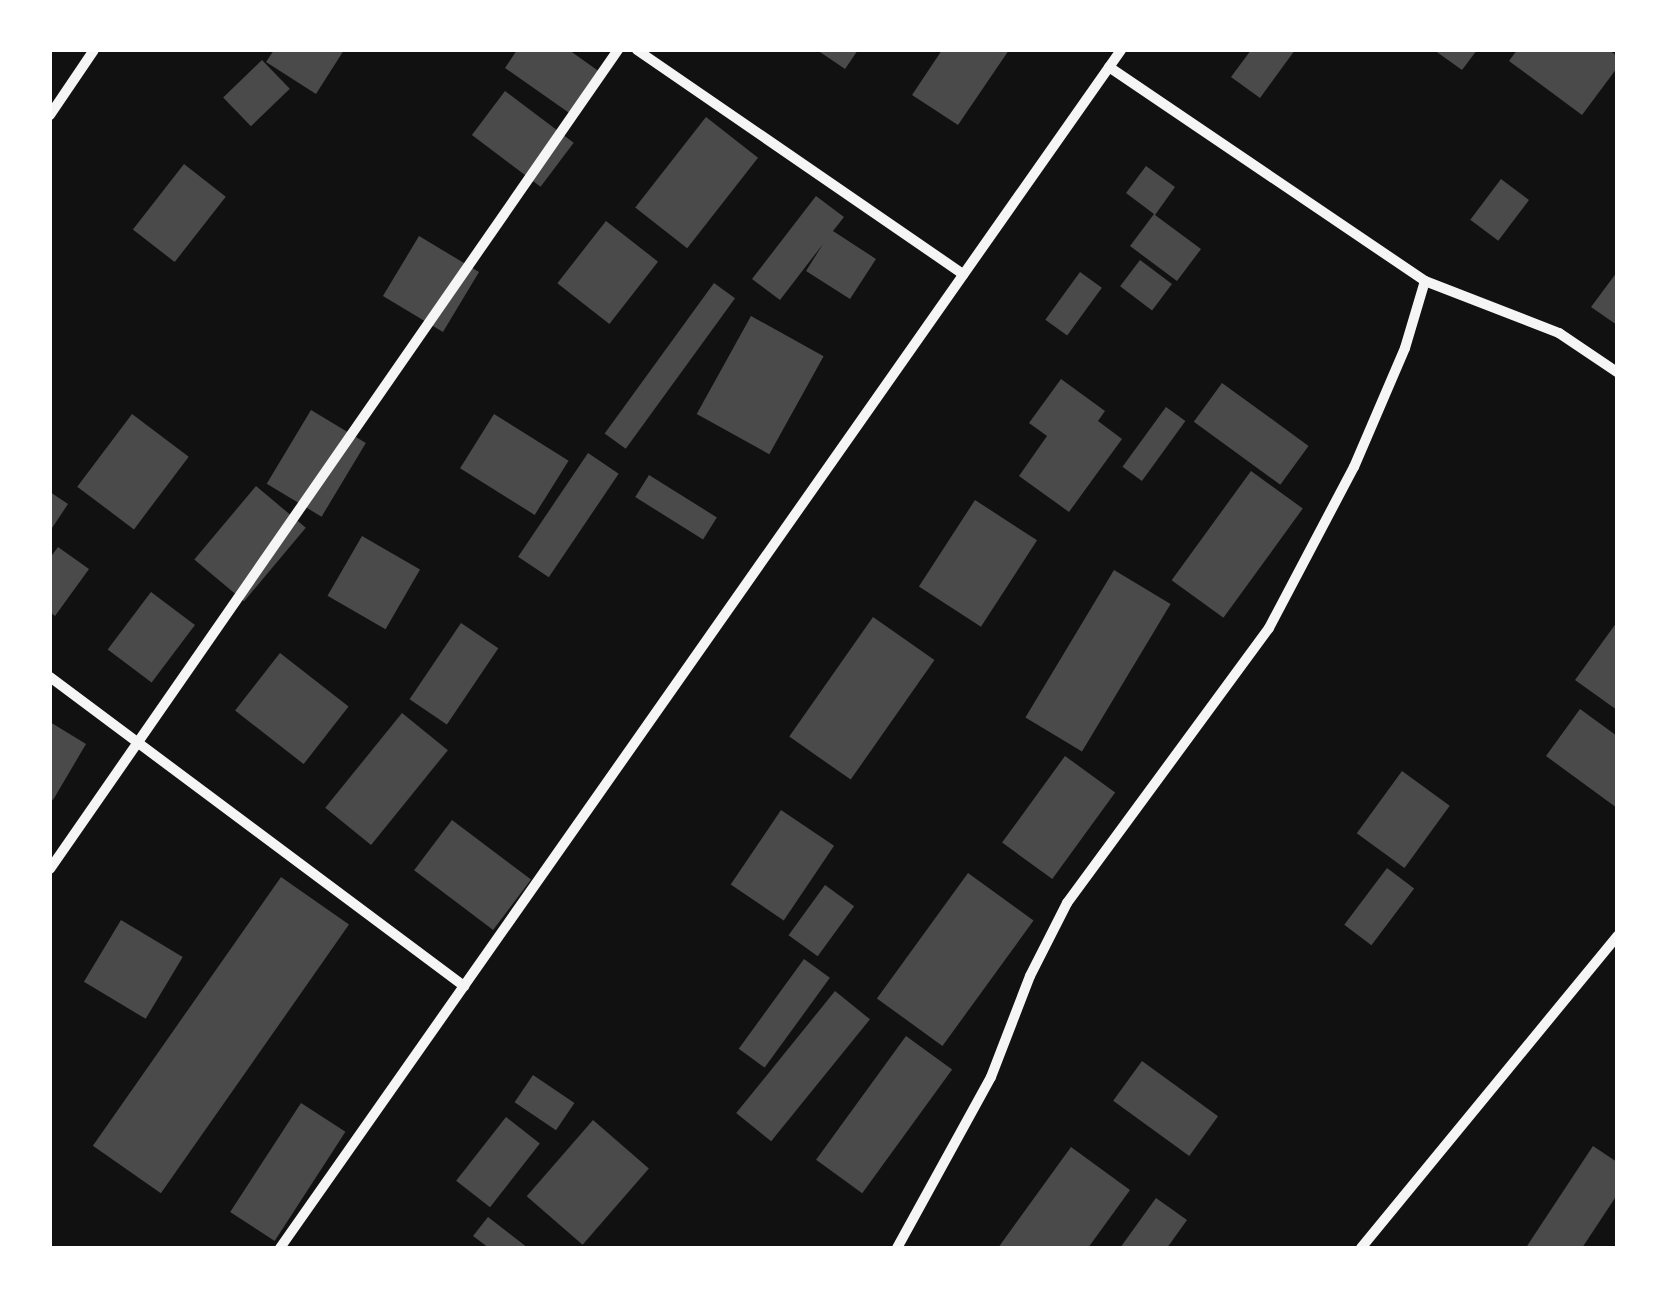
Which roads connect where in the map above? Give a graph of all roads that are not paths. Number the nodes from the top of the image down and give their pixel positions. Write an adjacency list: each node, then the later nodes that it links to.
1 (94, 50): 6 (street)
2 (618, 50): 11 (street)
3 (637, 50): 7 (street)
4 (1121, 50): 5 (street)
5 (1109, 67): 7 (street); 8 (street)
6 (50, 115)
7 (963, 274): 14 (street)
8 (1425, 281): 9 (street); 16 (street)
9 (1617, 372)
10 (50, 677): 11 (street)
11 (136, 745): 12 (street); 14 (street)
12 (50, 870)
13 (1617, 936): 17 (street)
14 (464, 986): 15 (street)
15 (280, 1248)
16 (897, 1248)
17 (1361, 1248)

